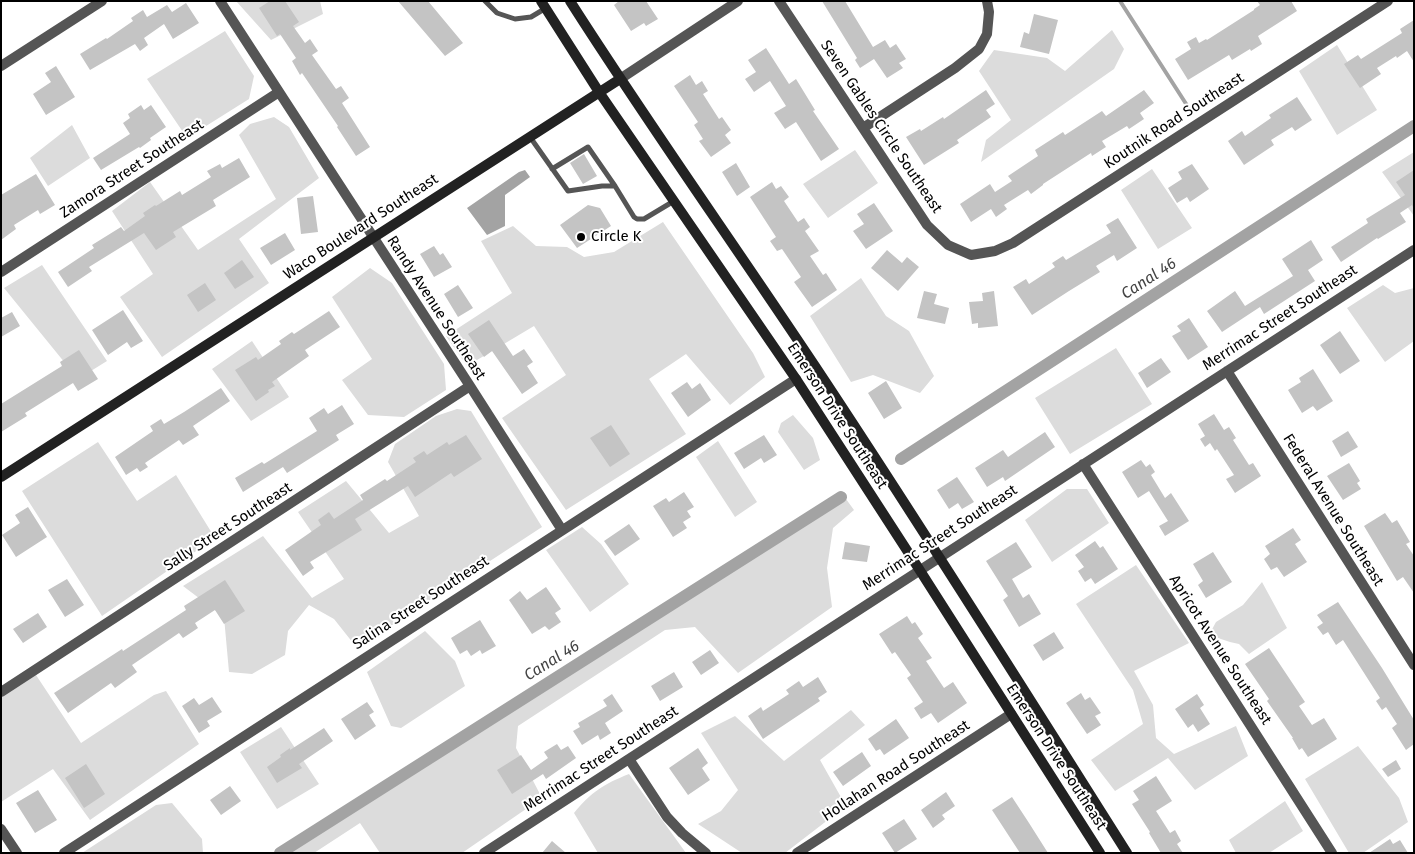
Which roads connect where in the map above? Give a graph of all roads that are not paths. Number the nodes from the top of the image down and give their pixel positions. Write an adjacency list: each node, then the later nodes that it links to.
1 (102, 1): 10 (street)
2 (220, 1): 12 (street, Randy Avenue Southeast)
3 (485, 1): 9 (lane)
4 (570, 1): 11 (street, Emerson Drive Southeast)
5 (738, 1): 11 (street, Waco Boulevard Southeast)
6 (779, 1): 14 (street, Seven Gables Circle Southeast)
7 (987, 1): 14 (street)
8 (1388, 1): 21 (street, Koutnik Road Southeast)
9 (543, 5): 13 (street, Emerson Drive Southeast)
10 (1, 66)
11 (620, 79): 13 (street, Waco Boulevard Southeast); 29 (street, Emerson Drive Southeast)
12 (279, 92): 19 (street, Randy Avenue Southeast); 22 (street, Zamora Street Southeast)
13 (599, 92): 15 (street, Waco Boulevard Southeast); 18 (street, Emerson Drive Southeast)
14 (863, 128): 21 (street, Seven Gables Circle Southeast)
15 (530, 136): 16 (lane); 19 (street, Waco Boulevard Southeast)
16 (552, 169): 17 (lane); 17 (lane)
17 (615, 186): 18 (lane)
18 (674, 201): 24 (street, Emerson Drive Southeast)
19 (372, 238): 25 (street, Randy Avenue Southeast); 27 (street, Waco Boulevard Southeast)
20 (1414, 250): 23 (street, Merrimac Street Southeast)
21 (972, 255)
22 (1, 272)
23 (1227, 371): 26 (street, Merrimac Street Southeast); 31 (street, Federal Avenue Southeast)
24 (796, 379): 28 (street, Salina Street Southeast); 30 (street, Emerson Drive Southeast)
25 (470, 386): 28 (street, Randy Avenue Southeast); 32 (street, Sally Street Southeast)
26 (1083, 464): 29 (street, Merrimac Street Southeast); 43 (street, Apricot Avenue Southeast)
27 (1, 477)
28 (562, 530): 37 (street, Salina Street Southeast)
29 (939, 557): 30 (street, Merrimac Street Southeast); 42 (street, Emerson Drive Southeast)
30 (919, 569): 33 (street, Emerson Drive Southeast); 34 (street, Merrimac Street Southeast)
31 (1414, 665)
32 (1, 692)
33 (1011, 714): 40 (street, Hollahan Road Southeast); 41 (street, Emerson Drive Southeast)
34 (629, 759): 38 (street, Merrimac Street Southeast); 39 (street)
35 (1, 828): 36 (street)
36 (17, 853)
37 (64, 853)
38 (484, 853)
39 (706, 853)
40 (797, 853)
41 (1100, 853)
42 (1127, 853)
43 (1332, 853)

